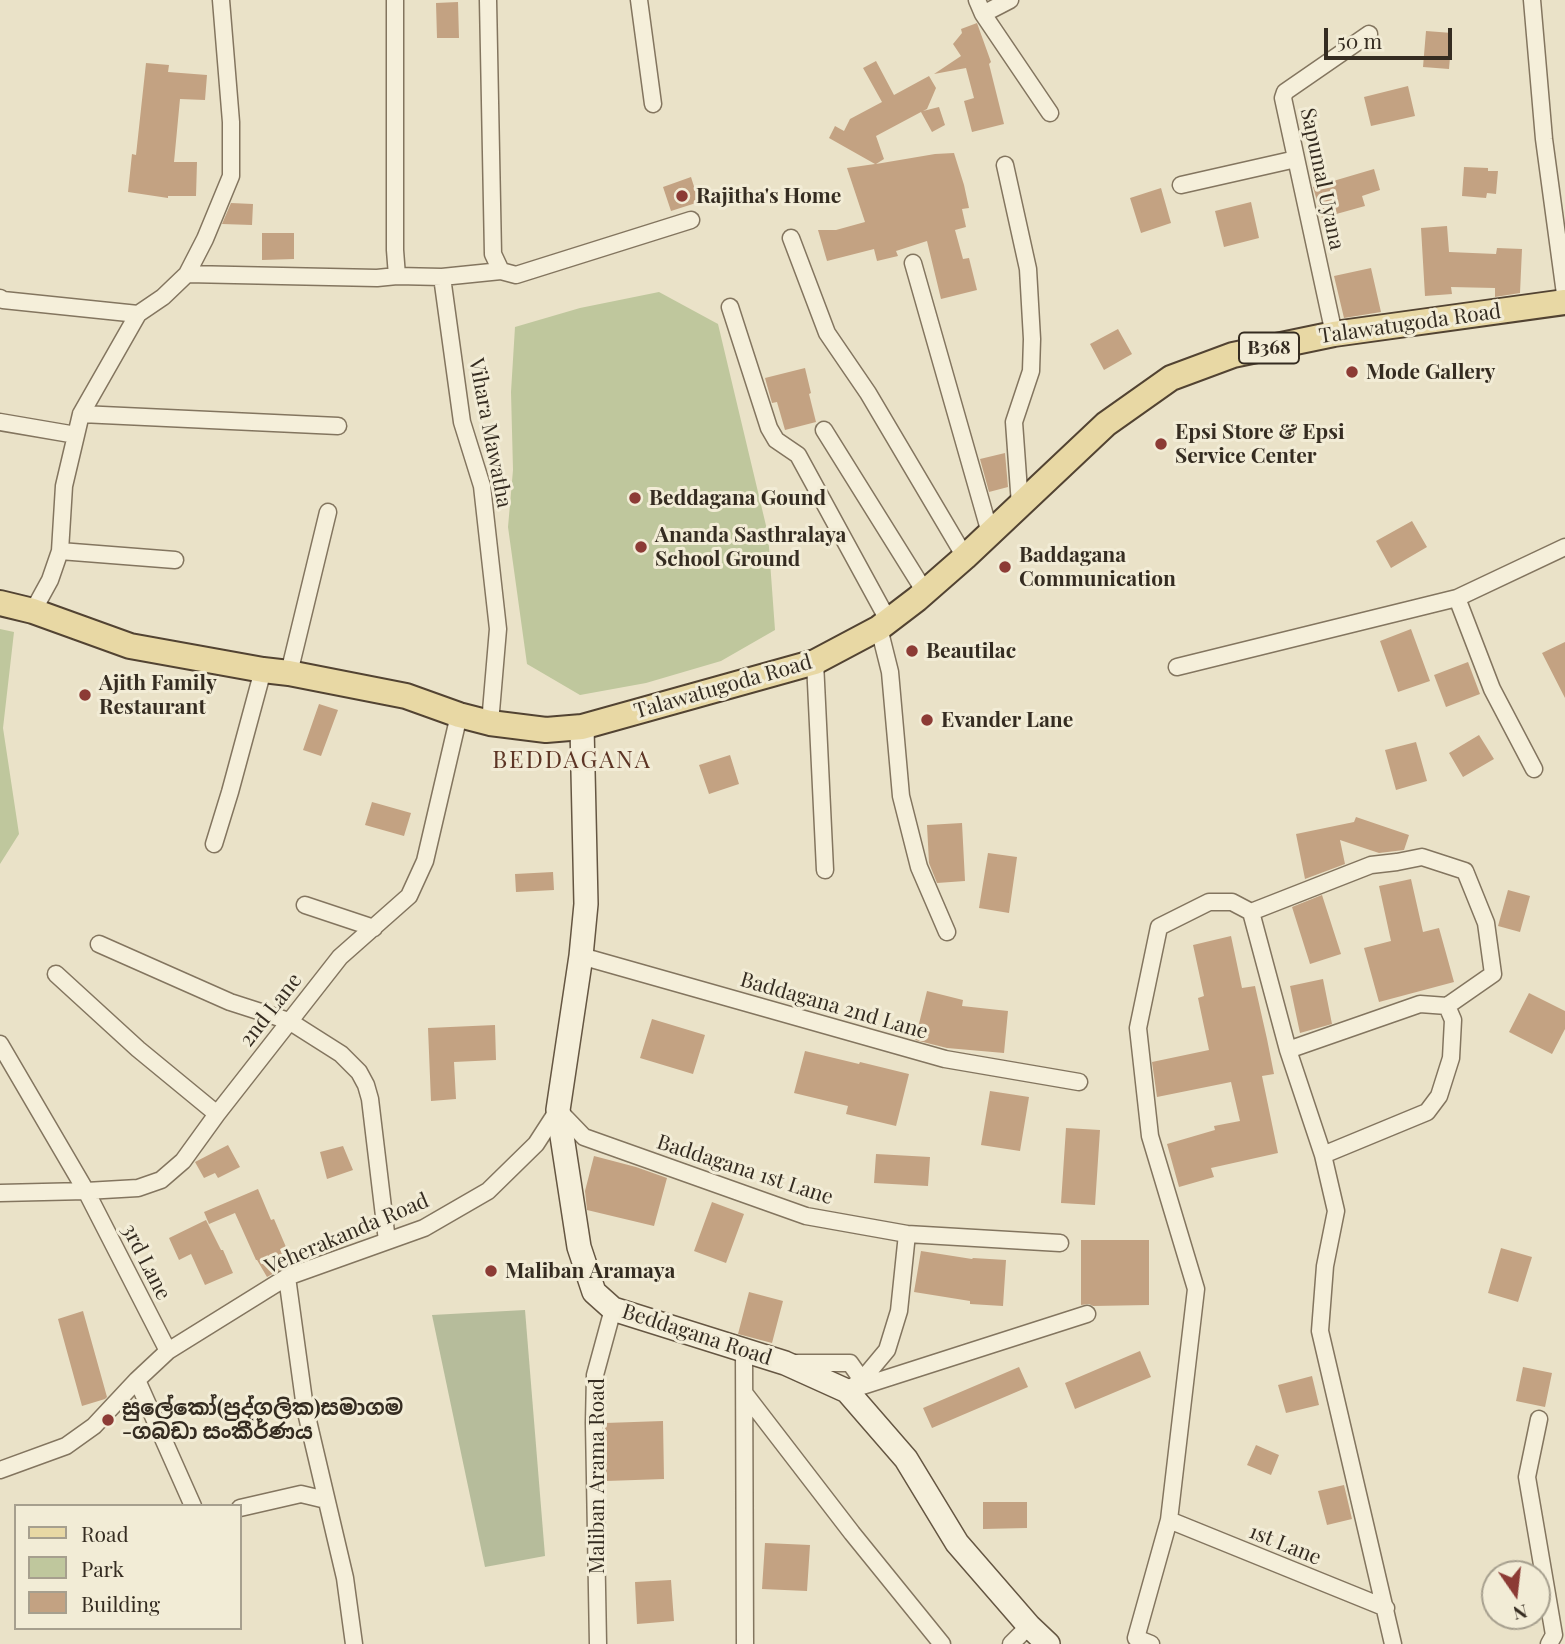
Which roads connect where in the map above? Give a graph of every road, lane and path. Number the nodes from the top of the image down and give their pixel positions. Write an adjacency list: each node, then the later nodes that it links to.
1 (221, 0): 18 (street)
2 (395, 0): 19 (street)
3 (488, 0): 17 (street)
4 (639, 0): 9 (street)
5 (1010, 0): 7 (street)
6 (1532, 0): 21 (street)
7 (980, 7): 10 (street)
8 (1369, 34): 11 (street, Sapumal Uyana)
9 (653, 103)
10 (1050, 113)
11 (1296, 159): 13 (street); 26 (street, Sapumal Uyana)
12 (1005, 165): 32 (street)
13 (1181, 185)
14 (691, 220): 17 (street)
15 (791, 238): 37 (street)
16 (913, 263): 34 (street)
17 (501, 271): 20 (street)
18 (187, 274): 19 (street); 25 (street)
19 (397, 276): 20 (street)
20 (442, 277): 49 (street, Vihara Mawatha)
21 (1565, 294)
22 (0, 298): 25 (street)
23 (1565, 302): 26 (main road, Talawatugoda Road / B368)
24 (730, 307): 43 (street)
25 (138, 314): 27 (street)
26 (1334, 334): 32 (main road, Talawatugoda Road / B368)
27 (82, 414): 29 (street); 31 (street)
28 (0, 422): 31 (street)
29 (338, 426)
30 (824, 430): 39 (street)
31 (76, 435): 36 (street)
32 (1020, 505): 34 (main road, Talawatugoda Road / B368)
33 (328, 512): 47 (street)
34 (990, 533): 37 (main road, Talawatugoda Road / B368)
35 (1565, 547): 40 (street)
36 (60, 551): 38 (street); 42 (street)
37 (965, 557): 39 (main road, Talawatugoda Road / B368)
38 (175, 561)
39 (925, 592): 43 (main road, Talawatugoda Road / B368)
40 (1457, 598): 45 (street); 51 (street)
41 (0, 603): 42 (main road, Talawatugoda Road / B368)
42 (33, 611): 46 (main road, Talawatugoda Road / B368)
43 (883, 624): 44 (main road, Talawatugoda Road / B368); 57 (street)
44 (815, 662): 50 (main road, Talawatugoda Road / B368); 53 (street)
45 (1177, 667)
46 (263, 670): 47 (main road, Talawatugoda Road / B368); 52 (street)
47 (289, 673): 48 (main road, Talawatugoda Road / B368)
48 (459, 715): 49 (main road, Talawatugoda Road / B368); 56 (street, 2nd Lane)
49 (490, 723): 50 (main road, Talawatugoda Road / B368)
50 (582, 727): 59 (street, Beddagana Road)
51 (1534, 769)
52 (214, 844)
53 (825, 870)
54 (305, 905): 56 (street)
55 (1251, 912): 61 (street); 64 (street); 87 (street)
56 (374, 928): 62 (street, 2nd Lane)
57 (947, 932)
58 (99, 944): 62 (street)
59 (582, 956): 65 (street, Baddagana 2nd Lane); 66 (street, Beddagana Road)
60 (56, 974): 67 (street)
61 (1447, 1006): 64 (street); 68 (street)
62 (289, 1021): 67 (street, 2nd Lane); 72 (street)
63 (0, 1044): 69 (street, 3rd Lane)
64 (1288, 1050): 68 (street)
65 (1079, 1082)
66 (558, 1110): 71 (street, Baddagana 1st Lane); 72 (street, Veherakanda Road); 75 (street, Beddagana Road)
67 (217, 1114): 69 (street, 2nd Lane)
68 (1323, 1155): 88 (street)
69 (86, 1191): 70 (street, 2nd Lane); 77 (street, 3rd Lane)
70 (0, 1193)
71 (907, 1234): 73 (street, Baddagana 1st Lane); 80 (street)
72 (387, 1241): 74 (street, Veherakanda Road)
73 (1060, 1243)
74 (287, 1277): 77 (street, Veherakanda Road); 84 (street)
75 (613, 1309): 78 (street, Beddagana Road); 91 (street, Maliban Arama Road)
76 (1087, 1314): 80 (street)
77 (168, 1351): 79 (street, Veherakanda Road)
78 (744, 1351): 80 (street, Beddagana Road); 81 (street)
79 (137, 1380): 83 (street, Veherakanda Road); 85 (street)
80 (855, 1385): 89 (street, Beddagana Road)
81 (745, 1395): 92 (street); 93 (street)
82 (1539, 1419): 98 (street)
83 (0, 1470)
84 (327, 1500): 86 (street); 90 (street)
85 (192, 1504)
86 (242, 1507)
87 (1169, 1520): 88 (street, 1st Lane); 96 (street)
88 (1386, 1608): 97 (street)
89 (1029, 1626): 94 (street); 95 (street)
90 (354, 1644)
91 (598, 1644)
92 (745, 1644)
93 (942, 1644)
94 (1010, 1644)
95 (1048, 1644)
96 (1150, 1644)
97 (1393, 1644)
98 (1549, 1644)

